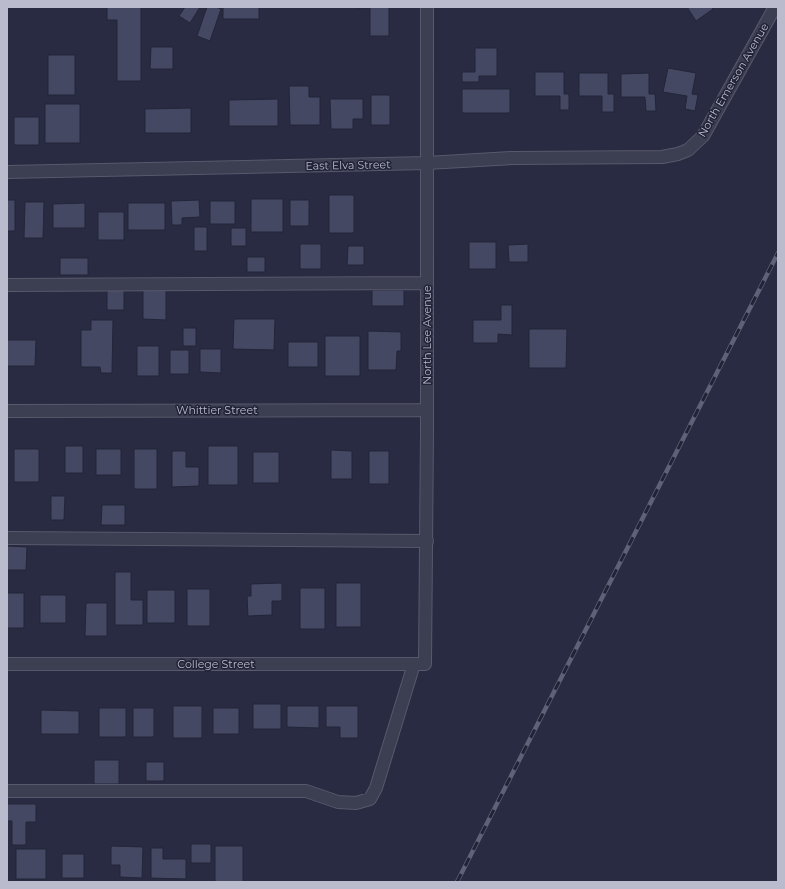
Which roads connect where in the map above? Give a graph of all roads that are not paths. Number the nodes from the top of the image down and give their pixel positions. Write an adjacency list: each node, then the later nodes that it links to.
1 (427, 7): 4 (street, North Lee Avenue)
2 (775, 7): 3 (street, North Emerson Avenue)
3 (688, 150): 4 (street, East Elva Street)
4 (427, 163): 5 (street, East Elva Street); 6 (street, North Lee Avenue)
5 (7, 172)
6 (427, 283): 7 (street); 8 (street, North Lee Avenue)
7 (7, 285)
8 (428, 410): 9 (street, Whittier Street); 11 (street, North Lee Avenue)
9 (7, 411)
10 (7, 538): 11 (street)
11 (427, 541): 13 (street, North Lee Avenue)
12 (7, 664): 13 (street, College Street)
13 (420, 664): 14 (street, North Lee Avenue)
14 (7, 791)

